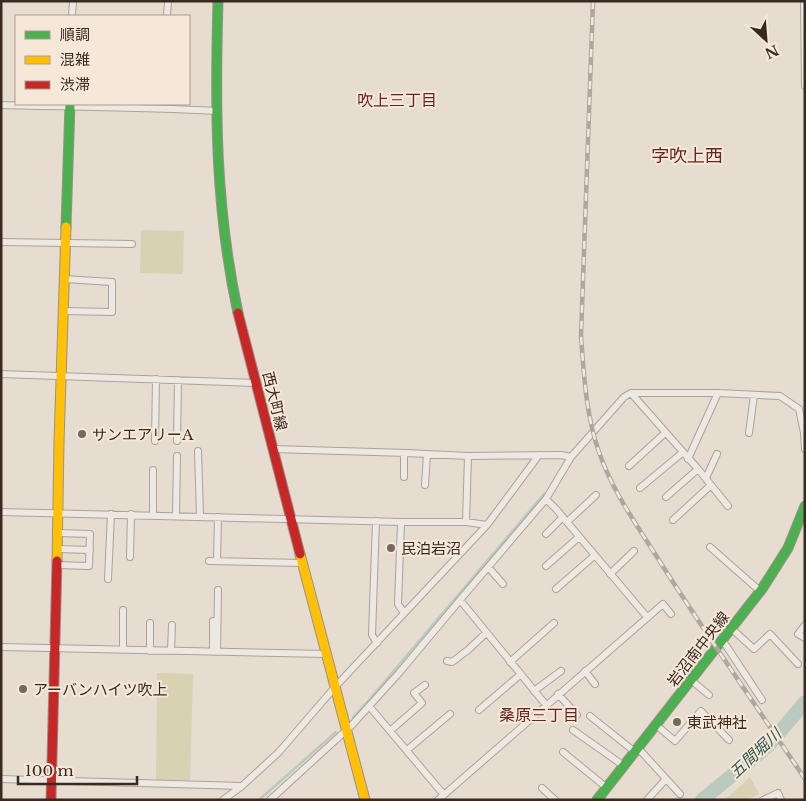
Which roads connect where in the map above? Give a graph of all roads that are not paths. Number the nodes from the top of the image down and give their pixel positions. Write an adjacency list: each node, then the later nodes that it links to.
1 (73, 1): 5 (street)
2 (168, 1): 6 (street)
3 (218, 1): 10 (street, 西大町線)
4 (804, 1): 7 (street)
5 (72, 15)
6 (167, 15)
7 (805, 86)
8 (1, 105): 9 (street)
9 (70, 106): 10 (street); 12 (street)
10 (216, 112): 20 (street, 西大町線)
11 (1, 242): 12 (street)
12 (65, 242): 13 (street); 14 (street)
13 (132, 244)
14 (64, 279): 15 (street); 15 (street)
15 (63, 310): 17 (street)
16 (1, 374): 17 (street)
17 (62, 376): 18 (street); 54 (street)
18 (156, 379): 19 (street); 26 (street)
19 (178, 380): 20 (street); 27 (street)
20 (256, 383): 28 (street, 西大町線)
21 (631, 393): 22 (street); 24 (street); 38 (street)
22 (718, 393): 23 (street); 39 (street)
23 (754, 395): 25 (street); 29 (street)
24 (665, 433): 32 (street); 40 (street)
25 (749, 433)
26 (155, 441)
27 (178, 441)
28 (273, 449): 31 (street); 61 (street, 西大町線)
29 (805, 449)
30 (198, 451): 59 (street)
31 (404, 452): 33 (street); 43 (street)
32 (682, 453): 39 (street); 47 (street)
33 (427, 454): 37 (street); 45 (street)
34 (717, 454): 44 (street)
35 (539, 455): 37 (street); 38 (street); 67 (street)
36 (177, 456): 58 (street)
37 (468, 456): 66 (street)
38 (571, 457): 50 (street)
39 (688, 459): 41 (street)
40 (629, 466)
41 (698, 469): 44 (street); 49 (street)
42 (153, 470): 57 (street)
43 (404, 477)
44 (706, 478): 46 (street)
45 (425, 485)
46 (712, 485): 51 (street); 63 (street)
47 (640, 488)
48 (596, 495): 62 (street)
49 (666, 498)
50 (546, 499): 62 (street); 82 (street)
51 (728, 506)
52 (805, 506): 88 (street, 岩沼南中央線)
53 (1, 512): 54 (street)
54 (58, 512): 55 (street); 68 (street)
55 (111, 514): 56 (street); 84 (street)
56 (132, 514): 57 (street); 76 (street)
57 (153, 515): 58 (street)
58 (176, 515): 59 (street)
59 (200, 516): 60 (street)
60 (218, 517): 61 (street); 78 (street)
61 (291, 518): 64 (street); 79 (street, 西大町線)
62 (565, 520): 69 (street); 70 (street)
63 (673, 520)
64 (376, 521): 65 (street); 103 (street)
65 (401, 522): 66 (street); 91 (street)
66 (466, 522): 67 (street)
67 (487, 525): 91 (street)
68 (58, 533): 72 (street); 73 (street)
69 (546, 534)
70 (579, 537): 75 (street); 81 (street)
71 (710, 547): 88 (street)
72 (58, 549): 73 (street); 80 (street)
73 (90, 550): 80 (street)
74 (634, 551): 83 (street)
75 (594, 556): 83 (street); 87 (street)
76 (130, 557)
77 (209, 561): 78 (street)
78 (217, 561): 79 (street)
79 (302, 563): 110 (street, 西大町線)
80 (57, 565): 105 (street)
81 (546, 566)
82 (488, 567): 85 (street); 89 (street)
83 (610, 574): 93 (street)
84 (108, 579)
85 (503, 584)
86 (218, 590): 109 (street)
87 (556, 590)
88 (760, 591): 99 (street, 岩沼南中央線)
89 (460, 600): 100 (street); 126 (street)
90 (123, 610): 106 (street)
91 (404, 613): 103 (street)
92 (671, 614): 93 (street)
93 (647, 617): 115 (street)
94 (213, 621): 109 (street)
95 (150, 623): 107 (street)
96 (554, 623): 112 (street)
97 (172, 625): 108 (street)
98 (805, 625): 101 (street)
99 (732, 629): 102 (street, 岩沼南中央線); 113 (street)
100 (486, 633): 111 (street); 112 (street)
101 (805, 638)
102 (723, 641): 117 (street, 岩沼南中央線); 124 (street)
103 (377, 643): 120 (street)
104 (1, 647): 105 (street)
105 (56, 648): 106 (street); 142 (street)
106 (123, 650): 107 (street)
107 (150, 651): 108 (street)
108 (171, 651): 109 (street)
109 (215, 652): 110 (street)
110 (326, 654): 120 (street, 西大町線)
111 (447, 661)
112 (510, 662): 116 (street)
113 (798, 664)
114 (561, 671): 121 (street)
115 (585, 671): 118 (street); 122 (street)
116 (520, 674): 121 (street); 127 (street)
117 (691, 680): 123 (street); 131 (street, 岩沼南中央線)
118 (595, 684)
119 (425, 685): 134 (street)
120 (335, 687): 133 (street, 西大町線); 143 (street)
121 (534, 691): 125 (street)
122 (558, 694): 125 (street); 129 (street)
123 (709, 695)
124 (762, 700)
125 (546, 705): 147 (street)
126 (369, 706): 133 (street); 134 (street)
127 (479, 710)
128 (450, 714): 136 (street)
129 (577, 715)
130 (590, 716): 137 (street)
131 (656, 725): 135 (street); 137 (street, 岩沼南中央線)
132 (573, 730): 139 (street)
133 (346, 731): 150 (street); 151 (street, 西大町線)
134 (390, 731): 136 (street)
135 (729, 740)
136 (406, 750): 147 (street)
137 (636, 750): 139 (street, 岩沼南中央線); 141 (street)
138 (563, 752): 145 (street)
139 (624, 766): 145 (street, 岩沼南中央線)
140 (1, 779): 142 (street)
141 (666, 779): 146 (street); 154 (street)
142 (51, 781): 143 (street); 148 (street)
143 (242, 786): 149 (street)
144 (542, 788): 152 (street)
145 (607, 788): 153 (street, 岩沼南中央線)
146 (680, 794)
147 (441, 797)
148 (51, 800)
149 (223, 800)
150 (270, 800)
151 (365, 800)
152 (555, 800)
153 (597, 800)
154 (647, 800)
155 (764, 800): 156 (street)
156 (781, 800)

